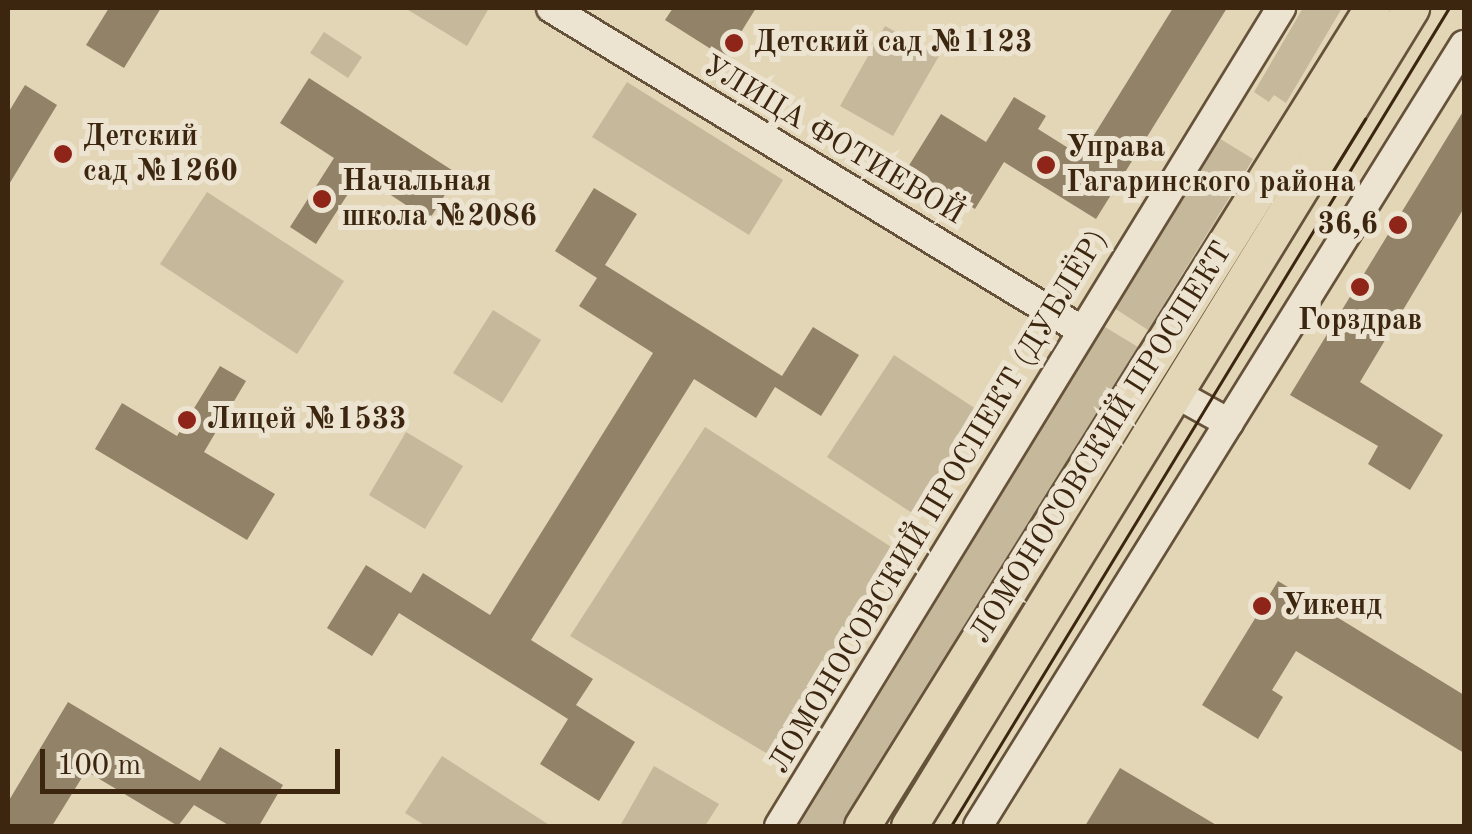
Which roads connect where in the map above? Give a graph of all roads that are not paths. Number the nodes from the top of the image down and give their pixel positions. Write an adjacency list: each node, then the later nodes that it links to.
1 (550, 8): 6 (street, УЛИЦА ФОТИЕВОЙ)
2 (1281, 8): 6 (street, ЛОМОНОСОВСКИЙ ПРОСПЕКТ (ДУБЛЁР))
3 (1372, 8): 9 (main road, ЛОМОНОСОВСКИЙ ПРОСПЕКТ)
4 (1411, 8): 7 (main road, ЛОМОНОСОВСКИЙ ПРОСПЕКТ)
5 (1464, 46): 8 (street)
6 (1081, 330): 11 (street, ЛОМОНОСОВСКИЙ ПРОСПЕКТ (ДУБЛЁР))
7 (1173, 392): 8 (street); 10 (main road, ЛОМОНОСОВСКИЙ ПРОСПЕКТ)
8 (1228, 423): 14 (street)
9 (1077, 483): 10 (main road); 12 (main road, ЛОМОНОСОВСКИЙ ПРОСПЕКТ)
10 (1107, 501): 13 (main road, ЛОМОНОСОВСКИЙ ПРОСПЕКТ)
11 (779, 826)
12 (862, 826)
13 (910, 826)
14 (978, 826)

